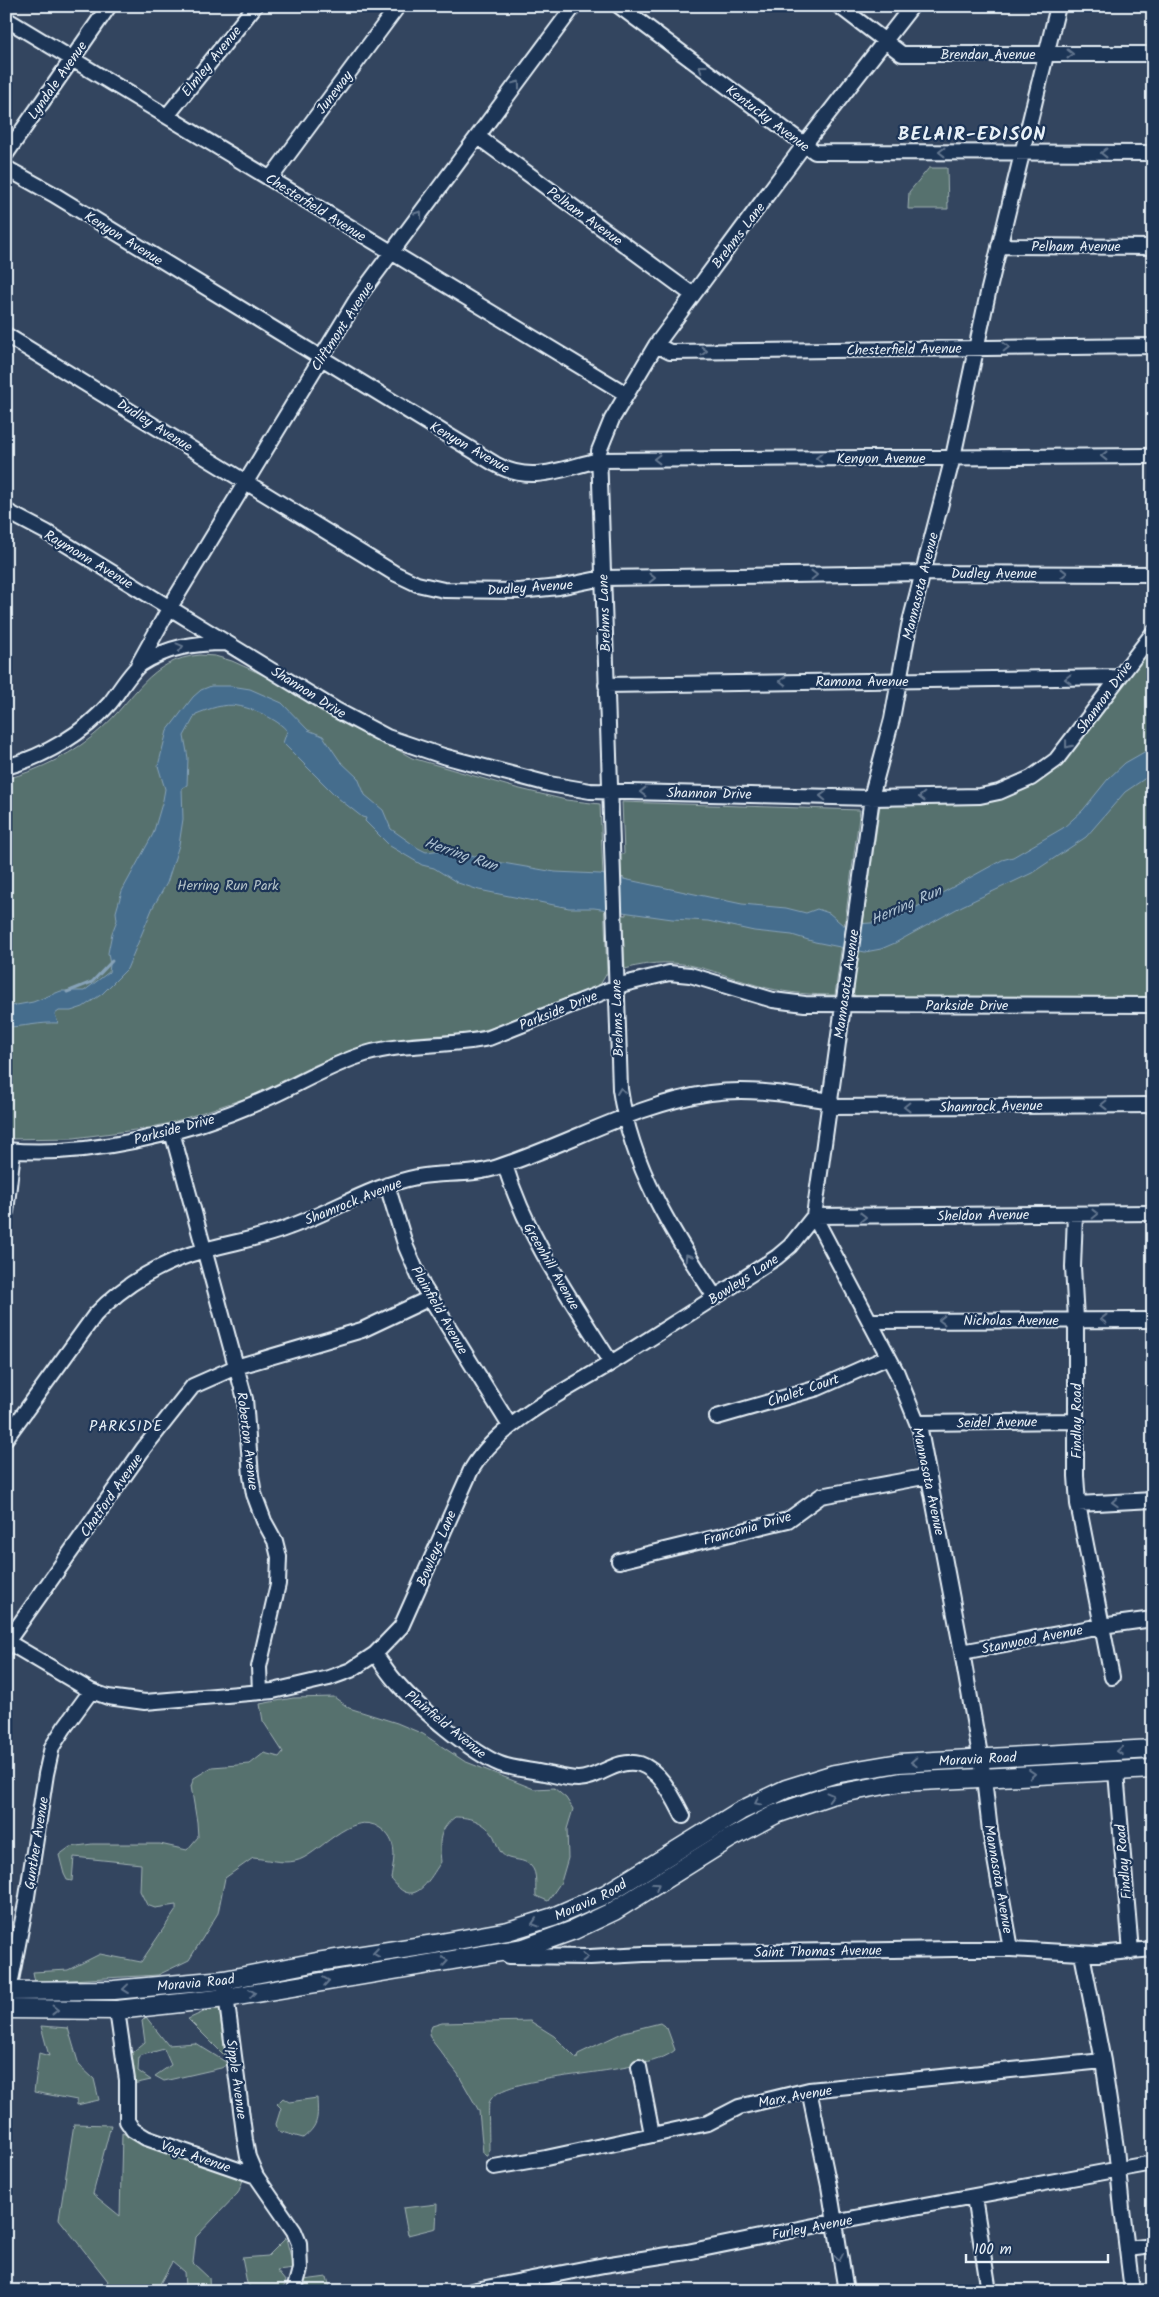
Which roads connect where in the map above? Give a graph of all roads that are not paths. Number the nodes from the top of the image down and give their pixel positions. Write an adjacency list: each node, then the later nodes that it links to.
1 (109, 6): 13 (street, Lyndale Avenue)
2 (255, 6): 14 (street, Elmley Avenue)
3 (398, 6): 21 (street, Juneway)
4 (574, 6): 15 (street, Cliftmont Avenue, one-way to 4)
5 (619, 6): 16 (street, Kentucky Avenue, one-way to 5)
6 (839, 6): 10 (street, Brendan Avenue)
7 (912, 6): 10 (street, Brehms Lane)
8 (1058, 6): 11 (street, Mannasota Avenue)
9 (6, 19): 13 (street, Chesterfield Avenue)
10 (886, 41): 11 (street, Brendan Avenue); 16 (street, Brehms Lane)
11 (1047, 54): 12 (street, Brendan Avenue, one-way to 12); 17 (street, Mannasota Avenue)
12 (1153, 54)
13 (71, 58): 14 (street, Chesterfield Avenue); 19 (street, Lyndale Avenue)
14 (167, 116): 21 (street, Chesterfield Avenue)
15 (478, 137): 24 (street, Cliftmont Avenue, one-way to 15); 25 (street, Pelham Avenue)
16 (804, 145): 17 (street, Kentucky Avenue, one-way to 16); 25 (street, Brehms Lane)
17 (1023, 153): 18 (street, Kentucky Avenue, one-way to 17); 22 (street, Mannasota Avenue)
18 (1153, 153)
19 (6, 154)
20 (6, 168): 30 (street, Kenyon Avenue)
21 (270, 179): 24 (street, Chesterfield Avenue)
22 (999, 246): 23 (street, Pelham Avenue); 29 (street, Mannasota Avenue)
23 (1153, 247)
24 (391, 253): 30 (street, Cliftmont Avenue); 31 (street, Chesterfield Avenue)
25 (693, 295): 27 (street, Brehms Lane)
26 (6, 335): 35 (street, Dudley Avenue)
27 (656, 345): 29 (street, Chesterfield Avenue, one-way to 29); 31 (street, Brehms Lane)
28 (1153, 346): 29 (street, Chesterfield Avenue, one-way to 28)
29 (976, 348): 33 (street, Mannasota Avenue)
30 (320, 358): 34 (street, Kenyon Avenue); 35 (street, Cliftmont Avenue)
31 (626, 394): 34 (street, Brehms Lane)
32 (1153, 456): 33 (street, Kenyon Avenue, one-way to 33)
33 (952, 457): 34 (street, Kenyon Avenue, one-way to 34); 37 (street, Mannasota Avenue)
34 (599, 460): 39 (street, Brehms Lane)
35 (247, 483): 39 (street, Dudley Avenue); 40 (street, Cliftmont Avenue)
36 (6, 511): 40 (street, Raymonn Avenue)
37 (923, 572): 38 (street, Dudley Avenue, one-way to 38); 39 (street, Dudley Avenue, one-way to 37); 45 (street, Mannasota Avenue)
38 (1153, 574)
39 (603, 578): 46 (street, Brehms Lane)
40 (170, 607): 42 (street, Shannon Drive); 43 (street, Cliftmont Avenue)
41 (1153, 633): 44 (street, Shannon Drive)
42 (226, 643): 43 (street, Shannon Drive, one-way to 42); 48 (street, Shannon Drive)
43 (138, 665): 47 (street, Shannon Drive)
44 (1117, 678): 45 (street, Ramona Avenue, one-way to 45); 49 (street, Shannon Drive, one-way to 49)
45 (898, 682): 46 (street, Ramona Avenue, one-way to 46); 49 (street, Mannasota Avenue)
46 (606, 685): 48 (street, Brehms Lane)
47 (6, 767)
48 (610, 791): 49 (street, Shannon Drive, one-way to 48); 50 (street, Brehms Lane)
49 (872, 798): 51 (street, Mannasota Avenue)
50 (616, 988): 51 (street, Parkside Drive); 55 (street, Brehms Lane, one-way to 50); 56 (street, Parkside Drive)
51 (844, 1005): 52 (street, Parkside Drive); 53 (street, Mannasota Avenue)
52 (1153, 1005)
53 (830, 1104): 54 (street, Shamrock Avenue, one-way to 53); 55 (street, Shamrock Avenue); 63 (street, Mannasota Avenue)
54 (1153, 1105)
55 (625, 1118): 58 (street, Shamrock Avenue); 65 (street, Brehms Lane, one-way to 55)
56 (172, 1132): 57 (street, Parkside Drive); 64 (street, Roberton Avenue)
57 (10, 1151): 60 (street)
58 (506, 1165): 59 (street, Shamrock Avenue); 71 (street, Greenhill Avenue)
59 (387, 1185): 64 (street, Shamrock Avenue); 66 (street, Plainfield Avenue)
60 (6, 1212)
61 (1153, 1214): 62 (street, Sheldon Avenue, one-way to 61)
62 (1075, 1215): 63 (street, Sheldon Avenue, one-way to 62); 67 (street, Findlay Road)
63 (814, 1216): 65 (street, Bowleys Lane); 68 (street, Mannasota Avenue)
64 (204, 1250): 72 (street, Roberton Avenue); 77 (street, Shamrock Avenue)
65 (715, 1297): 71 (street, Bowleys Lane)
66 (430, 1298): 72 (street, Chatford Avenue); 76 (street, Plainfield Avenue)
67 (1076, 1319): 68 (street, Nicholas Avenue, one-way to 68); 69 (street, Nicholas Avenue, one-way to 67); 74 (street, Findlay Road)
68 (870, 1320): 70 (street, Mannasota Avenue)
69 (1153, 1320)
70 (888, 1357): 73 (street, Chalet Court); 75 (street, Mannasota Avenue)
71 (611, 1363): 76 (street, Bowleys Lane)
72 (236, 1367): 84 (street, Chatford Avenue); 89 (street, Roberton Avenue)
73 (716, 1417)
74 (1076, 1421): 75 (street, Seidel Avenue); 80 (street, Findlay Road)
75 (918, 1423): 78 (street, Mannasota Avenue)
76 (510, 1426): 86 (street, Bowleys Lane)
77 (6, 1438)
78 (929, 1476): 81 (street, Franconia Drive); 85 (street, Mannasota Avenue)
79 (1153, 1500): 80 (street, one-way to 80)
80 (1078, 1504): 83 (street, Findlay Road)
81 (619, 1561)
82 (1153, 1619): 83 (street, Stanwood Avenue)
83 (1102, 1626): 85 (street, Stanwood Avenue); 87 (street, Stanwood Avenue)
84 (7, 1642): 88 (street, Bowleys Lane)
85 (962, 1652): 91 (street, Mannasota Avenue)
86 (375, 1654): 89 (street, Bowleys Lane); 95 (street, Plainfield Avenue)
87 (1112, 1677)
88 (91, 1691): 89 (street, Bowleys Lane); 103 (street, Gunther Avenue)
89 (260, 1692)
90 (1153, 1749): 91 (main road, Moravia Road, one-way to 91)
91 (980, 1759): 94 (street, Mannasota Avenue); 101 (main road, Moravia Road, one-way to 101)
92 (1153, 1769): 93 (main road, Moravia Road)
93 (1116, 1772): 94 (main road, Moravia Road, one-way to 93); 98 (street, Findlay Road)
94 (984, 1778): 96 (street, Mannasota Avenue); 100 (main road, Moravia Road, one-way to 94)
95 (683, 1816)
96 (1011, 1949): 99 (street, Saint Thomas Avenue); 100 (street, Saint Thomas Avenue, one-way to 96)
97 (1153, 1950): 98 (street, Saint Thomas Avenue)
98 (1131, 1952): 99 (street, Saint Thomas Avenue)
99 (1082, 1954): 105 (street)
100 (484, 1955): 102 (main road, Moravia Road, one-way to 100)
101 (224, 1980): 102 (street, Sipple Avenue); 103 (main road, Moravia Road, one-way to 103)
102 (226, 1998): 104 (main road, Moravia Road); 112 (street, Sipple Avenue)
103 (7, 1999): 104 (main road, Moravia Road, one-way to 104)
104 (117, 2010): 112 (street, Vogt Avenue)
105 (1103, 2061): 107 (street, Marx Avenue); 111 (street)
106 (639, 2067): 108 (street)
107 (809, 2090): 108 (street, Marx Avenue); 114 (street)
108 (652, 2134): 110 (street, Marx Avenue)
109 (1153, 2163): 111 (street, Furley Avenue)
110 (494, 2167)
111 (1118, 2170): 113 (street, Furley Avenue); 116 (street)
112 (256, 2176): 117 (street)
113 (974, 2196): 114 (street, Furley Avenue); 120 (street)
114 (833, 2222): 118 (street, Furley Avenue); 119 (street, one-way to 119)
115 (1153, 2246): 116 (street)
116 (1127, 2249): 121 (street)
117 (294, 2291)
118 (471, 2291)
119 (846, 2291)
120 (989, 2291)
121 (1132, 2291)

